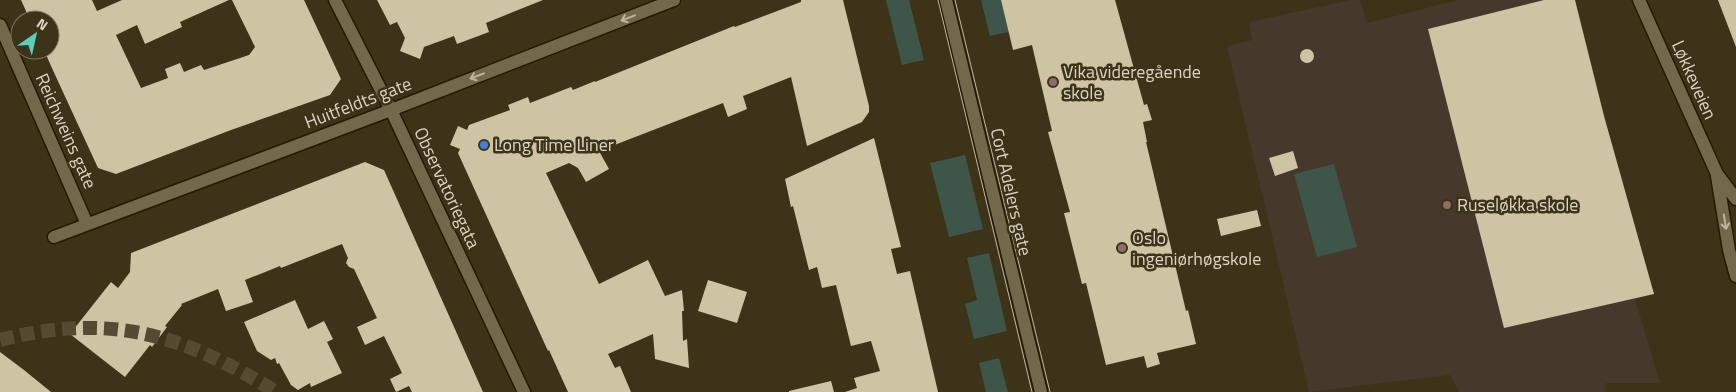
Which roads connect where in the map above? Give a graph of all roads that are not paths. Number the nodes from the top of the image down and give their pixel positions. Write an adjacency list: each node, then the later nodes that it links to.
1 (336, 0): 6 (street, Observatoriegata)
2 (674, 0): 6 (street, Huitfeldts gate, one-way to 6)
3 (946, 0): 13 (street, Cort Adelers gate)
4 (1639, 0): 7 (street, Løkkeveien)
5 (0, 25): 9 (street, Reichweins gate)
6 (391, 110): 9 (street, Huitfeldts gate); 12 (street, Observatoriegata)
7 (1717, 174): 8 (street, Løkkeveien); 11 (street, Løkkeveien, one-way to 11)
8 (1736, 199)
9 (88, 224): 10 (street, Huitfeldts gate)
10 (54, 237)
11 (1736, 276)
12 (524, 392)
13 (1041, 392)

